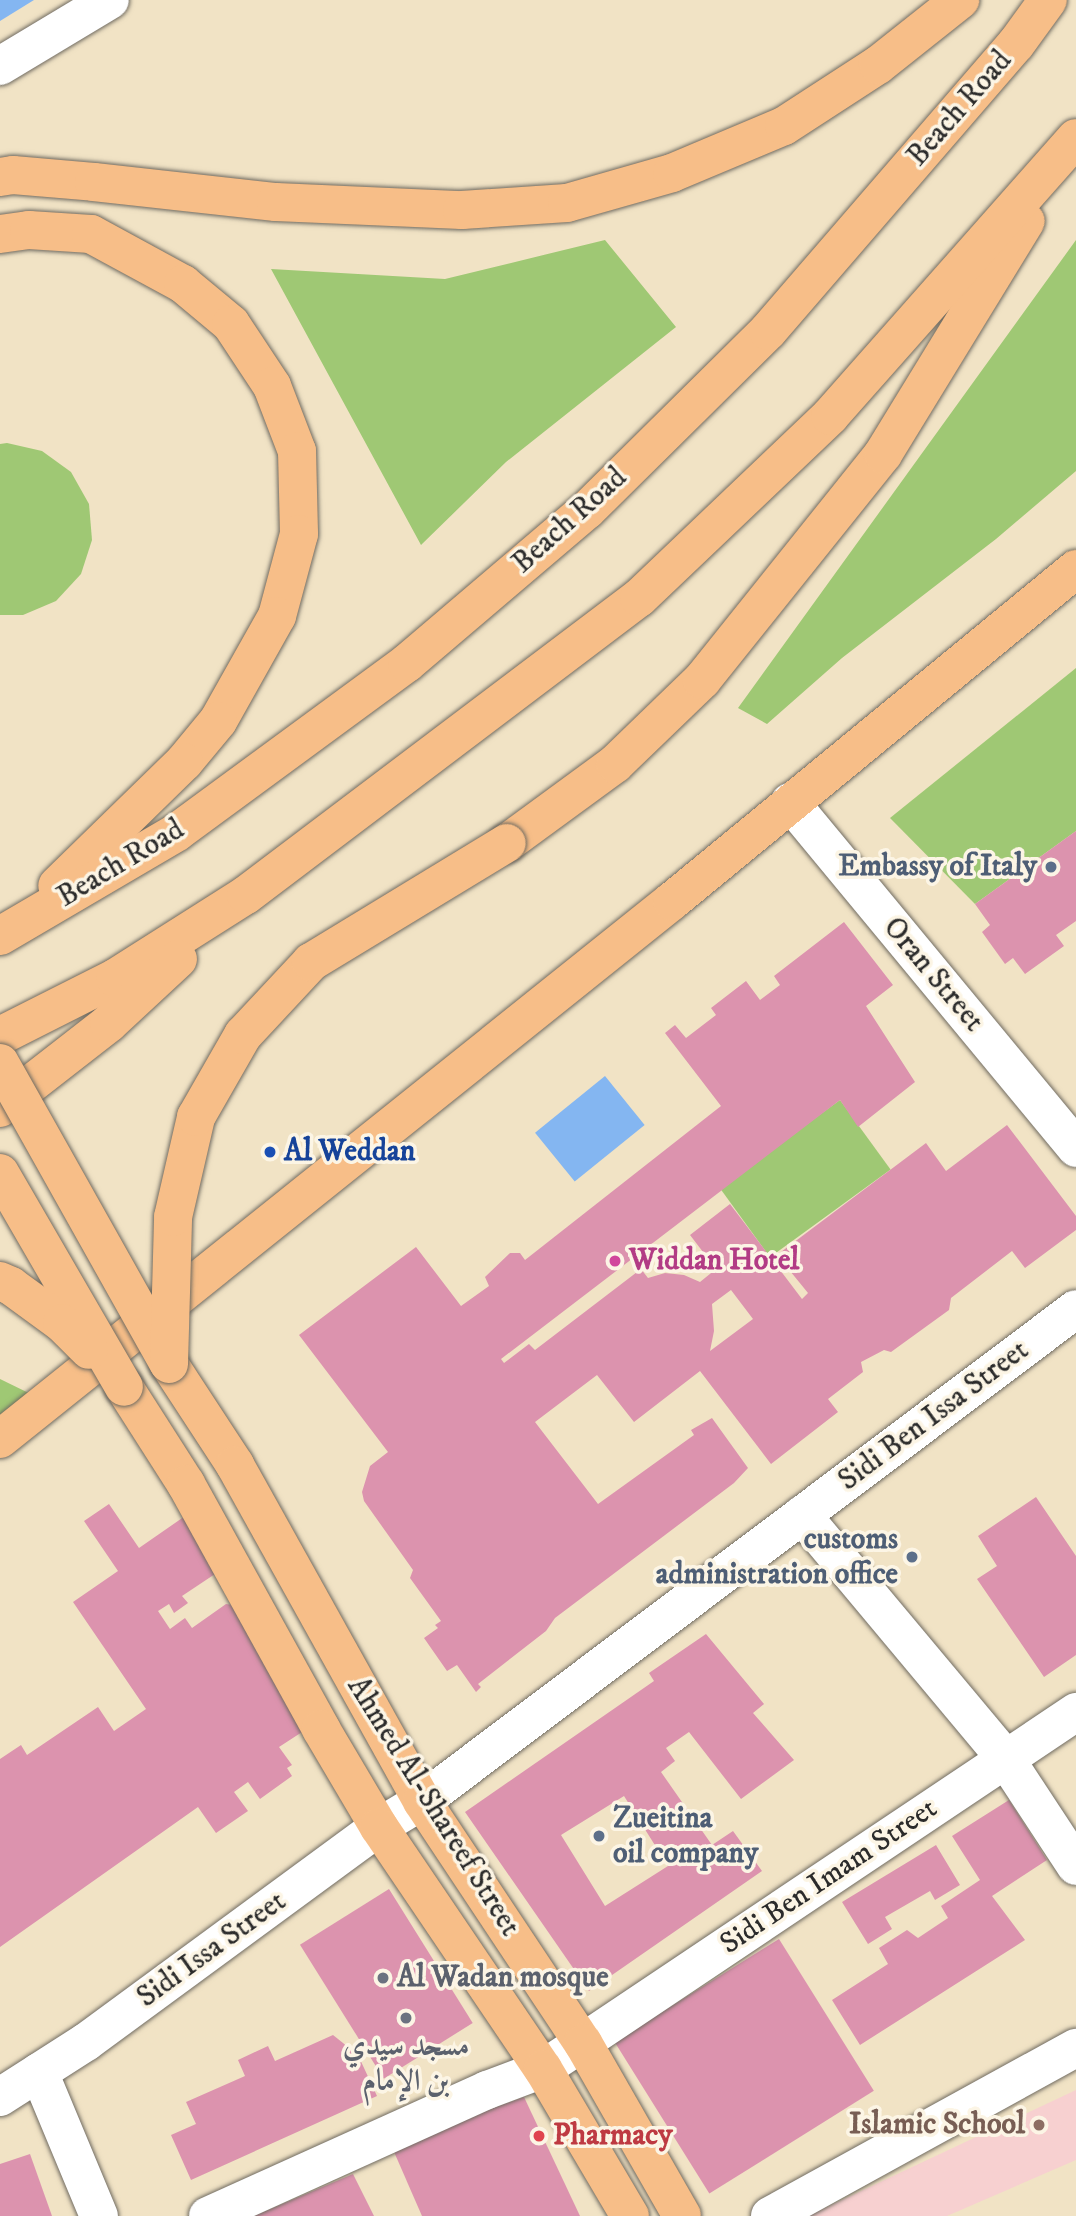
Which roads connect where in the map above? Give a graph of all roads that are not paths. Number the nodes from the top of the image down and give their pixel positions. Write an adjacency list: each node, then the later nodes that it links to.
1 (110, 0): 4 (street)
2 (960, 0): 6 (main road)
3 (1048, 0): 11 (main road, Beach Road)
4 (0, 66)
5 (1076, 138): 10 (main road); 19 (main road, bridge)
6 (0, 177)
7 (0, 234): 11 (main road)
8 (1076, 569): 9 (main road)
9 (790, 803): 15 (street, Oran Street); 21 (main road)
10 (247, 895): 12 (main road); 14 (main road)
11 (7, 932)
12 (0, 1036)
13 (0, 1063): 19 (main road, Ahmed Al-Shareef Street, bridge)
14 (0, 1108)
15 (1076, 1148)
16 (0, 1174): 20 (main road, bridge)
17 (0, 1281): 20 (main road, bridge)
18 (1076, 1309): 22 (street, Sidi Ben Issa Street)
19 (169, 1364): 25 (main road, Ahmed Al-Shareef Street)
20 (124, 1387): 26 (main road, Ahmed Al-Shareef Street)
21 (0, 1439)
22 (802, 1515): 24 (street); 25 (street, Sidi Ben Issa Street)
23 (1076, 1712): 24 (street, Sidi Ben Imam Street)
24 (1005, 1758): 27 (street); 28 (street, Sidi Ben Imam Street)
25 (422, 1801): 26 (street, Sidi Issa Street); 28 (main road, Ahmed Al-Shareef Street)
26 (379, 1828): 30 (main road, Ahmed Al-Shareef Street); 31 (street, Sidi Issa Street)
27 (1076, 1866)
28 (583, 2043): 30 (street, Sidi Ben Imam Street); 36 (main road, Ahmed Al-Shareef Street)
29 (1076, 2048): 37 (street)
30 (542, 2069): 34 (street, Sidi Ben Imam Street); 35 (main road, Ahmed Al-Shareef Street)
31 (39, 2072): 32 (street, Sidi Issa Street); 33 (street)
32 (0, 2097)
33 (99, 2216)
34 (208, 2216)
35 (630, 2216)
36 (682, 2216)
37 (770, 2216)

